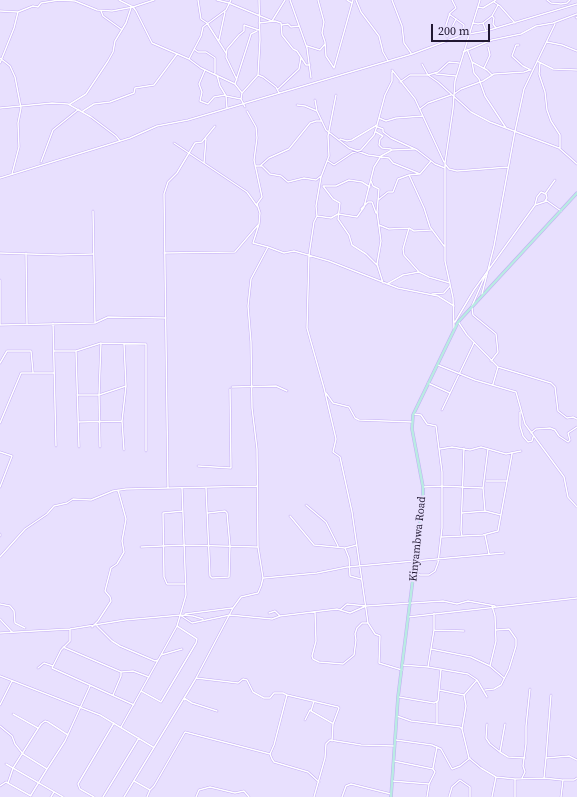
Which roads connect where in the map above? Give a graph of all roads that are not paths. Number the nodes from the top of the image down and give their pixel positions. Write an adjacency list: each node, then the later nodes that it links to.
1 (119, 0): 23 (street)
2 (154, 0): 23 (street)
3 (198, 0): 35 (street)
4 (216, 0): 19 (street)
5 (231, 0): 19 (street)
6 (259, 0): 31 (street)
7 (285, 0): 34 (street)
8 (290, 0): 42 (street)
9 (318, 0): 51 (street)
10 (347, 0): 20 (street)
11 (354, 0): 20 (street); 65 (street)
12 (392, 0): 61 (street)
13 (452, 0): 29 (street)
14 (479, 0): 24 (street)
15 (496, 0): 18 (street)
16 (546, 0): 17 (street)
17 (570, 0)
18 (494, 2): 22 (street); 24 (street)
19 (229, 3): 26 (street); 31 (street)
20 (352, 3): 51 (street)
21 (577, 4): 39 (street)
22 (498, 5): 32 (street); 39 (street)
23 (132, 7): 27 (street); 44 (street); 60 (street)
24 (478, 7): 37 (street)
25 (0, 10): 28 (street)
26 (226, 10): 35 (street); 49 (street)
27 (101, 11): 28 (street); 44 (street)
28 (18, 12): 63 (street)
29 (449, 14): 33 (street); 33 (street)
30 (577, 14): 56 (street)
31 (259, 15): 34 (street); 36 (street)
32 (492, 16): 38 (street); 43 (street)
33 (456, 20): 48 (street)
34 (272, 21): 36 (street); 41 (street)
35 (207, 23): 49 (street); 55 (street)
36 (259, 23): 45 (street)
37 (473, 23): 38 (street); 47 (street)
38 (483, 23): 46 (street)
39 (514, 23): 43 (street)
40 (555, 24): 50 (street)
41 (282, 25): 42 (street); 62 (street)
42 (299, 26): 53 (street)
43 (496, 28): 46 (street)
44 (122, 29): 98 (street)
45 (258, 30): 59 (street); 81 (street); 86 (street)
46 (486, 31): 47 (street)
47 (469, 34): 48 (street); 58 (street)
48 (463, 35): 61 (street)
49 (219, 40): 59 (street)
50 (547, 42): 57 (street); 66 (street)
51 (325, 44): 53 (street)
52 (519, 45): 75 (street)
53 (306, 46): 72 (street)
54 (488, 47): 73 (street)
55 (194, 49): 64 (street); 78 (street)
56 (468, 49): 58 (street); 67 (street)
57 (577, 51)
58 (463, 52): 69 (street)
59 (226, 53): 86 (street)
60 (177, 54): 64 (street); 107 (street)
61 (412, 54): 65 (street)
62 (301, 58): 72 (street); 90 (street)
63 (1, 59): 68 (street); 100 (street)
64 (189, 59): 74 (street)
65 (388, 61): 92 (street)
66 (538, 61): 70 (street); 77 (street)
67 (472, 62): 73 (street); 88 (street)
68 (0, 63)
69 (459, 63): 79 (street); 84 (street)
70 (540, 63): 76 (street); 124 (street)
71 (422, 64): 82 (street)
72 (310, 65): 85 (street)
73 (484, 68): 83 (street)
74 (205, 70): 78 (street); 94 (street)
75 (530, 70): 77 (street); 83 (street)
76 (577, 70)
77 (533, 71): 116 (street)
78 (215, 74): 80 (street)
79 (434, 74): 82 (street); 84 (street)
80 (217, 75): 89 (street); 94 (street)
81 (258, 75): 90 (street); 91 (street)
82 (428, 75): 87 (street); 95 (street)
83 (492, 75): 88 (street)
84 (456, 76): 95 (street)
85 (311, 78)
86 (237, 80): 89 (street)
87 (400, 82): 106 (street); 111 (street)
88 (480, 82): 95 (street); 115 (street)
89 (235, 84): 91 (street)
90 (278, 89): 92 (street)
91 (242, 92): 96 (street)
92 (279, 93): 99 (street)
93 (336, 95): 117 (street)
94 (226, 96): 96 (street); 104 (street)
95 (453, 96): 106 (street); 115 (street); 136 (street)
96 (241, 99): 99 (street)
97 (315, 100): 109 (street)
98 (70, 104): 100 (street); 105 (street)
99 (243, 104): 102 (street); 104 (street)
100 (20, 105): 103 (street); 139 (street)
101 (297, 105): 109 (street)
102 (244, 107)
103 (0, 108)
104 (227, 108): 121 (street)
105 (79, 109): 107 (street); 131 (street)
106 (420, 109): 110 (street)
107 (83, 111): 121 (street)
108 (247, 111): 134 (street)
109 (317, 112): 112 (street)
110 (423, 116): 111 (street); 136 (street)
111 (379, 118): 114 (street)
112 (322, 121): 117 (street); 135 (street)
113 (215, 126): 119 (street)
114 (376, 126): 118 (street); 120 (street); 123 (street)
115 (506, 128): 116 (street)
116 (515, 131): 124 (street); 137 (street)
117 (328, 132): 120 (street); 129 (street)
118 (376, 132): 125 (street); 126 (street)
119 (208, 136): 127 (street); 132 (street)
120 (338, 138): 126 (street)
121 (120, 141): 139 (street)
122 (174, 143): 127 (street)
123 (414, 149): 125 (street); 130 (street)
124 (560, 149): 133 (street)
125 (394, 150): 128 (street)
126 (357, 151): 128 (street); 129 (street)
127 (189, 153): 132 (street); 168 (street)
128 (381, 156): 138 (street); 144 (street)
129 (328, 159): 141 (street)
130 (431, 161): 136 (street); 138 (street)
131 (41, 162)
132 (204, 164): 153 (street)
133 (577, 164)
134 (255, 166): 135 (street); 153 (street)
135 (260, 166): 141 (street)
136 (445, 166): 137 (street); 164 (street)
137 (508, 167): 173 (street)
138 (420, 174): 140 (street)
139 (12, 175): 142 (street)
140 (409, 175): 150 (street); 163 (street)
141 (321, 176): 145 (street)
142 (0, 178)
143 (555, 180): 149 (street)
144 (371, 181): 147 (street); 150 (street)
145 (320, 186): 146 (street); 159 (street)
146 (323, 186): 147 (street); 157 (street)
147 (370, 187): 154 (street)
148 (577, 193): 156 (street, Kinyambwa Road)
149 (546, 194): 151 (street); 152 (street)
150 (378, 200): 158 (street)
151 (545, 201): 152 (street); 156 (street)
152 (535, 205): 173 (street)
153 (257, 206): 160 (street)
154 (364, 207): 157 (street); 158 (street)
155 (93, 211): 169 (street)
156 (561, 211): 179 (street, Kinyambwa Road)
157 (338, 214): 159 (street); 171 (street)
158 (377, 215): 161 (street)
159 (317, 216): 170 (street)
160 (259, 224): 165 (street); 168 (street)
161 (379, 225): 162 (street); 171 (street)
162 (409, 228): 163 (street); 172 (street)
163 (431, 230): 164 (street)
164 (444, 246): 177 (street)
165 (268, 247): 170 (street); 205 (street)
166 (0, 253): 167 (street)
167 (26, 253): 169 (street); 186 (street)
168 (164, 253): 182 (street)
169 (93, 254): 187 (street)
170 (309, 255): 175 (street); 206 (street)
171 (378, 266): 175 (street)
172 (419, 272): 176 (street); 177 (street)
173 (487, 273): 179 (street); 181 (street); 185 (street)
174 (0, 280): 188 (street)
175 (383, 283): 176 (street)
176 (387, 284): 178 (street)
177 (450, 285): 178 (street); 180 (street)
178 (431, 295): 180 (street)
179 (481, 298): 181 (street, Kinyambwa Road)
180 (454, 306): 185 (street)
181 (471, 308): 183 (street, Kinyambwa Road); 195 (street)
182 (166, 318): 187 (street); 244 (street)
183 (458, 322): 189 (street, Kinyambwa Road); 191 (street)
184 (53, 323): 186 (street); 187 (street); 193 (street)
185 (454, 323): 189 (street)
186 (27, 324): 188 (street)
187 (95, 324)
188 (0, 325)
189 (454, 330): 197 (street, Kinyambwa Road)
190 (101, 343): 192 (street); 194 (street); 210 (street)
191 (474, 343): 195 (street); 201 (street)
192 (124, 344): 204 (street); 232 (street)
193 (54, 351): 194 (street); 200 (street)
194 (76, 351): 209 (street)
195 (491, 361): 198 (street)
196 (0, 363): 199 (street)
197 (437, 364): 201 (street); 202 (street, Kinyambwa Road)
198 (498, 367): 203 (street); 216 (street)
199 (33, 372): 200 (street); 221 (street)
200 (54, 373): 225 (street)
201 (458, 374): 203 (street); 208 (street)
202 (428, 383): 208 (street); 215 (street, Kinyambwa Road)
203 (492, 385): 214 (street)
204 (126, 386): 210 (street); 217 (street)
205 (252, 386): 207 (street); 236 (street); 239 (street)
206 (324, 390): 211 (street); 212 (street)
207 (287, 391)
208 (450, 393): 213 (street)
209 (77, 395): 210 (street); 218 (street)
210 (99, 395): 219 (street)
211 (333, 403): 212 (street); 220 (street)
212 (328, 408): 265 (street)
213 (442, 410)
214 (520, 410): 223 (street); 224 (street)
215 (414, 414): 220 (street, Kinyambwa Road); 229 (street)
216 (577, 419)
217 (122, 421): 219 (street); 230 (street)
218 (78, 422): 219 (street); 226 (street)
219 (99, 422): 227 (street)
220 (412, 422): 243 (street, Kinyambwa Road)
221 (0, 423)
222 (577, 427): 223 (street)
223 (531, 432): 224 (street)
224 (533, 437): 250 (street)
225 (56, 446)
226 (79, 447)
227 (100, 447)
228 (464, 448): 229 (street); 231 (street); 241 (street)
229 (440, 449): 240 (street)
230 (124, 450)
231 (488, 450): 235 (street); 247 (street)
232 (146, 451)
233 (521, 451): 235 (street)
234 (0, 452): 242 (street)
235 (512, 454): 238 (street)
236 (198, 466)
237 (486, 481): 238 (street)
238 (507, 482): 255 (street)
239 (257, 486): 246 (street); 267 (street)
240 (442, 486): 241 (street); 243 (street); 259 (street)
241 (463, 486): 247 (street); 253 (street)
242 (0, 487)
243 (423, 487): 273 (street, Kinyambwa Road)
244 (168, 488): 245 (street); 248 (street)
245 (182, 488): 246 (street); 251 (street)
246 (206, 488): 254 (street)
247 (483, 488): 252 (street)
248 (118, 490): 271 (street); 300 (street)
249 (306, 505): 264 (street)
250 (577, 507)
251 (183, 511): 260 (street); 261 (street)
252 (485, 511): 253 (street); 255 (street)
253 (462, 513): 258 (street)
254 (208, 514): 262 (street); 263 (street)
255 (501, 515): 257 (street)
256 (290, 516): 264 (street)
257 (485, 535): 258 (street); 270 (street)
258 (462, 536): 259 (street)
259 (441, 537): 272 (street)
260 (184, 545): 261 (street); 262 (street); 279 (street)
261 (163, 546): 266 (street); 279 (street)
262 (209, 546): 263 (street); 263 (street)
263 (230, 546): 267 (street)
264 (338, 546): 268 (street)
265 (357, 546): 268 (street); 274 (street)
266 (141, 547)
267 (258, 547): 277 (street)
268 (345, 548): 275 (street)
269 (504, 553): 270 (street)
270 (489, 555): 272 (street)
271 (0, 557)
272 (439, 560): 273 (street); 276 (street)
273 (416, 562): 274 (street); 276 (street, Kinyambwa Road)
274 (360, 566): 275 (street); 278 (street)
275 (349, 567): 277 (street); 278 (street)
276 (415, 571): 282 (street, Kinyambwa Road)
277 (263, 578): 286 (street)
278 (361, 579): 283 (street)
279 (186, 584): 291 (street)
280 (577, 598): 285 (street)
281 (0, 604): 301 (street)
282 (410, 604): 283 (street); 285 (street); 294 (street, Kinyambwa Road)
283 (366, 606): 287 (street); 287 (street); 297 (street)
284 (492, 606): 285 (street); 290 (street); 304 (street)
285 (495, 606)
286 (232, 608): 291 (street); 292 (street)
287 (340, 610): 288 (street)
288 (315, 612): 293 (street); 297 (street)
289 (269, 613): 293 (street)
290 (434, 613): 294 (street); 303 (street)
291 (180, 615): 296 (street); 296 (street); 298 (street); 299 (street)
292 (230, 615): 293 (street); 296 (street); 323 (street)
293 (280, 616)
294 (408, 616): 313 (street, Kinyambwa Road)
295 (0, 619): 307 (street)
296 (203, 620)
297 (368, 623): 319 (street)
298 (97, 626): 300 (street); 312 (street)
299 (176, 626): 311 (street); 331 (street)
300 (92, 627): 302 (street)
301 (25, 628)
302 (70, 629): 307 (street); 308 (street)
303 (434, 630): 305 (street); 310 (street)
304 (496, 630): 315 (street); 324 (street)
305 (464, 631)
306 (0, 633): 307 (street)
307 (12, 633)
308 (63, 647): 314 (street); 320 (street)
309 (182, 649): 311 (street)
310 (431, 649): 315 (street); 316 (street)
311 (161, 656): 312 (street)
312 (159, 659): 322 (street)
313 (402, 664): 316 (street); 319 (street, Kinyambwa Road)
314 (53, 666): 317 (street); 327 (street)
315 (490, 666): 324 (street)
316 (428, 667): 318 (street)
317 (38, 668)
318 (441, 669): 325 (street); 329 (street)
319 (402, 670): 336 (street, Kinyambwa Road)
320 (121, 672): 322 (street); 332 (street)
321 (0, 676): 326 (street)
322 (149, 677): 331 (street)
323 (196, 678): 333 (street); 338 (street)
324 (504, 678): 330 (street)
325 (477, 680): 330 (street); 334 (street)
326 (12, 681): 342 (street); 343 (street)
327 (90, 686): 332 (street); 343 (street)
328 (530, 689): 369 (street)
329 (439, 690): 334 (street); 340 (street)
330 (484, 690): 337 (street)
331 (141, 691): 341 (street)
332 (113, 695): 341 (street)
333 (287, 695): 339 (street); 367 (street)
334 (464, 695): 357 (street)
335 (551, 695): 370 (street)
336 (398, 697): 340 (street); 347 (street, Kinyambwa Road)
337 (487, 697)
338 (184, 698): 344 (street); 363 (street)
339 (314, 701): 345 (street); 350 (street)
340 (437, 701): 351 (street)
341 (134, 704): 355 (street)
342 (0, 705)
343 (81, 707): 349 (street); 358 (street)
344 (217, 710)
345 (310, 710): 348 (street); 350 (street)
346 (13, 714): 356 (street)
347 (397, 716): 351 (street); 360 (street, Kinyambwa Road)
348 (305, 720)
349 (114, 723): 355 (street); 396 (street)
350 (332, 724): 361 (street)
351 (437, 724): 357 (street)
352 (487, 724): 365 (street)
353 (505, 724): 365 (street)
354 (0, 726): 366 (street)
355 (121, 727): 359 (street)
356 (38, 728): 358 (street); 366 (street)
357 (462, 729): 368 (street)
358 (68, 735): 376 (street)
359 (139, 738): 363 (street); 397 (street)
360 (396, 740): 362 (street, Kinyambwa Road); 364 (street)
361 (332, 741): 362 (street); 385 (street)
362 (396, 746): 372 (street, Kinyambwa Road)
363 (153, 747): 383 (street)
364 (437, 747): 368 (street); 375 (street)
365 (500, 752): 369 (street)
366 (23, 754): 374 (street); 376 (street)
367 (270, 754): 385 (street); 390 (street)
368 (470, 758): 377 (street)
369 (525, 758): 381 (street)
370 (546, 758): 371 (street); 378 (street)
371 (577, 760)
372 (394, 761): 375 (street); 384 (street, Kinyambwa Road)
373 (6, 764): 374 (street)
374 (13, 768): 386 (street); 387 (street)
375 (433, 768): 388 (street)
376 (47, 769): 387 (street)
377 (496, 776): 380 (street); 408 (street)
378 (544, 778): 381 (street); 382 (street)
379 (577, 778): 382 (street)
380 (515, 779): 381 (street); 409 (street)
381 (522, 779)
382 (562, 780): 410 (street)
383 (134, 781): 390 (street); 398 (street)
384 (392, 781): 388 (street); 392 (street, Kinyambwa Road)
385 (319, 782): 402 (street)
386 (8, 783): 389 (street); 393 (street)
387 (39, 783): 391 (street); 393 (street)
388 (429, 784): 405 (street)
389 (0, 786)
390 (150, 790): 399 (street)
391 (54, 792): 394 (street); 395 (street)
392 (391, 796): 404 (street)
393 (31, 797)
394 (51, 797)
395 (63, 797)
396 (94, 797)
397 (103, 797)
398 (124, 797)
399 (147, 797)
400 (196, 797): 401 (street)
401 (249, 797)
402 (314, 797): 403 (street)
403 (318, 797)
404 (342, 797)
405 (427, 797)
406 (448, 797): 407 (street)
407 (470, 797)
408 (492, 797)
409 (515, 797)
410 (561, 797)

